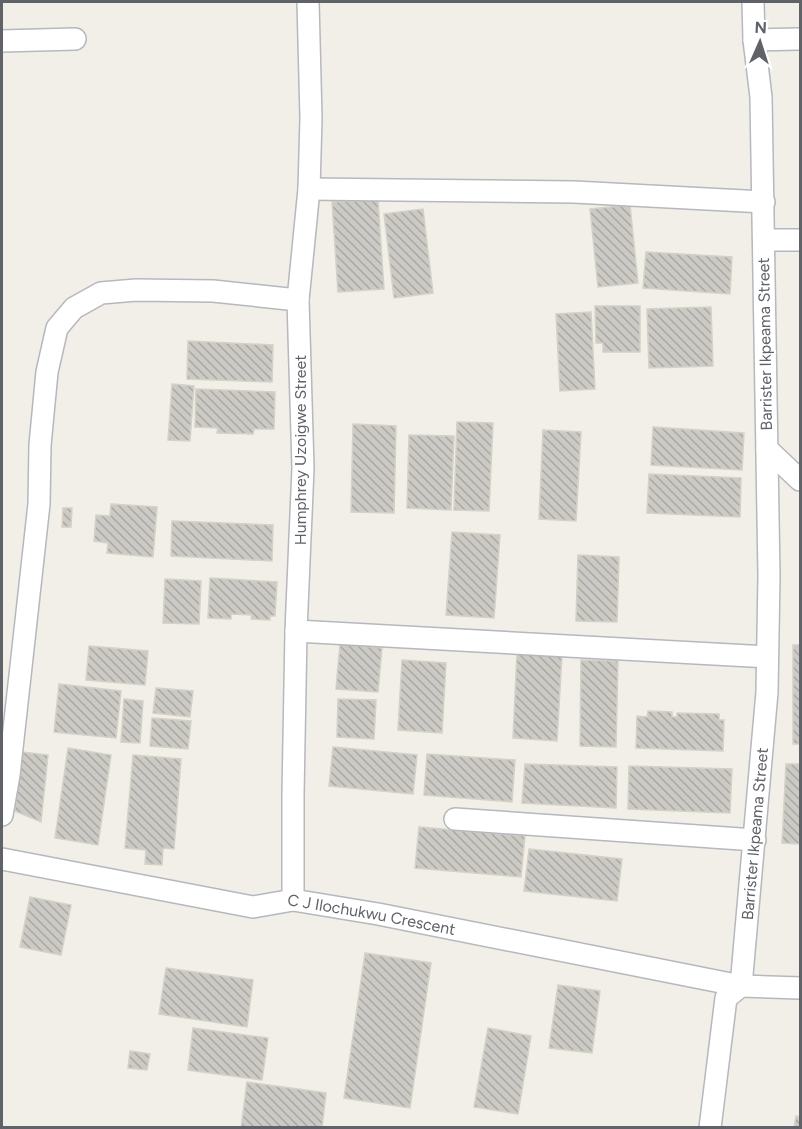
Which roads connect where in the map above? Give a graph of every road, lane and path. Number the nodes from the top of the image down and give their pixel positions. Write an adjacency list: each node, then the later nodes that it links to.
1 (308, 2): 7 (street, Humphrey Uzoigwe Street)
2 (753, 2): 5 (street, Barrister Ikpeama Street)
3 (75, 39): 6 (street)
4 (801, 39): 5 (street)
5 (754, 40): 8 (street, Barrister Ikpeama Street)
6 (2, 41)
7 (309, 189): 8 (street); 11 (street, Humphrey Uzoigwe Street)
8 (764, 202): 9 (street, Barrister Ikpeama Street)
9 (764, 240): 10 (street); 12 (street, Barrister Ikpeama Street)
10 (801, 240)
11 (298, 300): 14 (street, Humphrey Uzoigwe Street); 16 (street)
12 (767, 449): 13 (street); 15 (street, Barrister Ikpeama Street)
13 (801, 480)
14 (296, 631): 15 (street); 20 (street, Humphrey Uzoigwe Street)
15 (768, 657): 18 (street, Barrister Ikpeama Street)
16 (2, 815)
17 (455, 819): 18 (street)
18 (755, 840): 21 (street, Barrister Ikpeama Street)
19 (2, 859): 20 (street, C J Ilochukwu Crescent)
20 (293, 900): 21 (street, C J Ilochukwu Crescent)
21 (741, 986): 22 (street, C J Ilochukwu Crescent); 23 (street)
22 (801, 988)
23 (710, 1128)

